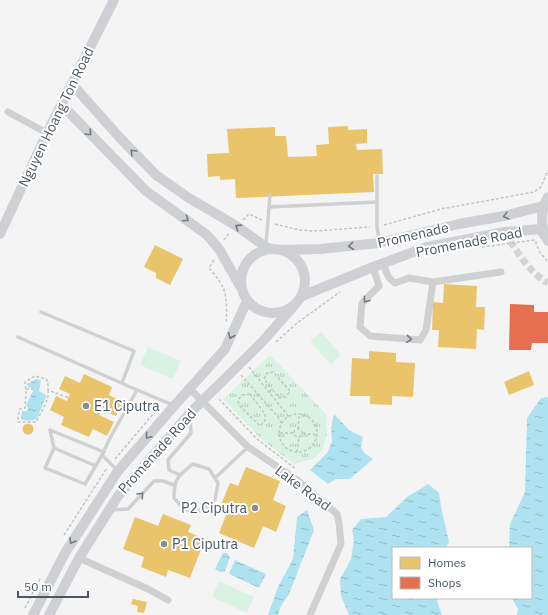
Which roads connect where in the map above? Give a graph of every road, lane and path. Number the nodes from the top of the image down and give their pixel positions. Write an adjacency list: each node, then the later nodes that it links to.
1 (114, 0): 2 (street, Nguyen Hoang Ton Road)
2 (72, 84): 3 (street, Nguyen Hoang Ton Road); 14 (street, one-way to 2)
3 (62, 105): 5 (street, Nguyen Hoang Ton Road); 21 (street, one-way to 21)
4 (8, 112): 5 (street)
5 (48, 133): 12 (street, Nguyen Hoang Ton Road)
6 (548, 170): 15 (path)
7 (377, 176): 10 (lane)
8 (270, 195): 11 (lane)
9 (546, 201): 17 (street); 18 (street, Promenade, one-way to 18)
10 (377, 202): 11 (lane); 15 (lane)
11 (269, 207): 13 (lane)
12 (3, 218): 16 (street, Nguyen Hoang Ton Road)
13 (268, 222): 14 (path); 15 (path); 19 (lane)
14 (235, 225): 19 (street, one-way to 14); 21 (path)
15 (377, 226): 18 (lane)
16 (0, 234)
17 (546, 238): 24 (street, Promenade Road)
18 (379, 243): 22 (street, Promenade, one-way to 22)
19 (268, 248): 22 (street); 29 (street)
20 (476, 248): 23 (path)
21 (219, 249): 26 (path); 29 (street)
22 (281, 250): 31 (street)
23 (548, 262)
24 (383, 263): 25 (street, Promenade Road); 28 (street)
25 (373, 267): 28 (street, one-way to 28); 31 (street, Promenade Road)
26 (209, 268)
27 (501, 272): 28 (street)
28 (433, 282)
29 (240, 286): 32 (street)
30 (340, 292): 36 (path)
31 (302, 296): 33 (street)
32 (247, 301): 33 (street); 42 (street, Promenade Road, one-way to 42)
33 (293, 307): 50 (street, Promenade Road)
34 (41, 312): 39 (lane)
35 (18, 337): 39 (lane)
36 (274, 344)
37 (251, 365): 38 (path)
38 (249, 367): 46 (path); 55 (path)
39 (122, 383): 45 (lane)
40 (26, 389): 41 (path); 44 (path); 44 (path)
41 (33, 389)
42 (190, 389): 50 (street, Lake Road); 51 (street, Promenade Road)
43 (272, 389): 43 (path); 46 (path)
44 (48, 390): 49 (path)
45 (137, 390): 51 (lane); 65 (lane)
46 (269, 392): 54 (path)
47 (250, 394): 47 (path)
48 (218, 397): 68 (path)
49 (69, 398)
50 (202, 401): 52 (street, Promenade Road); 62 (street, Lake Road)
51 (174, 406): 67 (street, Promenade Road, one-way to 67)
52 (190, 413): 69 (lane); 72 (street, Promenade Road)
53 (299, 415): 54 (path); 56 (path); 60 (path)
54 (289, 417): 55 (path)
55 (282, 424): 57 (path)
56 (298, 429): 58 (path); 59 (path)
57 (280, 433): 58 (path); 64 (path)
58 (294, 433): 61 (path)
59 (302, 433): 60 (path); 61 (path)
60 (317, 435): 64 (path)
61 (298, 437): 64 (path)
62 (248, 447): 70 (lane); 77 (street, Lake Road)
63 (54, 448): 65 (lane); 66 (lane); 66 (lane)
64 (297, 452)
65 (103, 454): 66 (lane); 67 (lane)
66 (96, 466)
67 (118, 471): 75 (street, Promenade Road, one-way to 75)
68 (301, 473)
69 (180, 475): 70 (lane); 71 (lane)
70 (215, 478): 71 (lane)
71 (174, 485): 72 (lane, one-way to 71)
72 (108, 510): 73 (street, Promenade Road)
73 (79, 558): 74 (street); 76 (street, Promenade Road)
74 (168, 600)
75 (33, 615)
76 (49, 615)
77 (310, 615)

